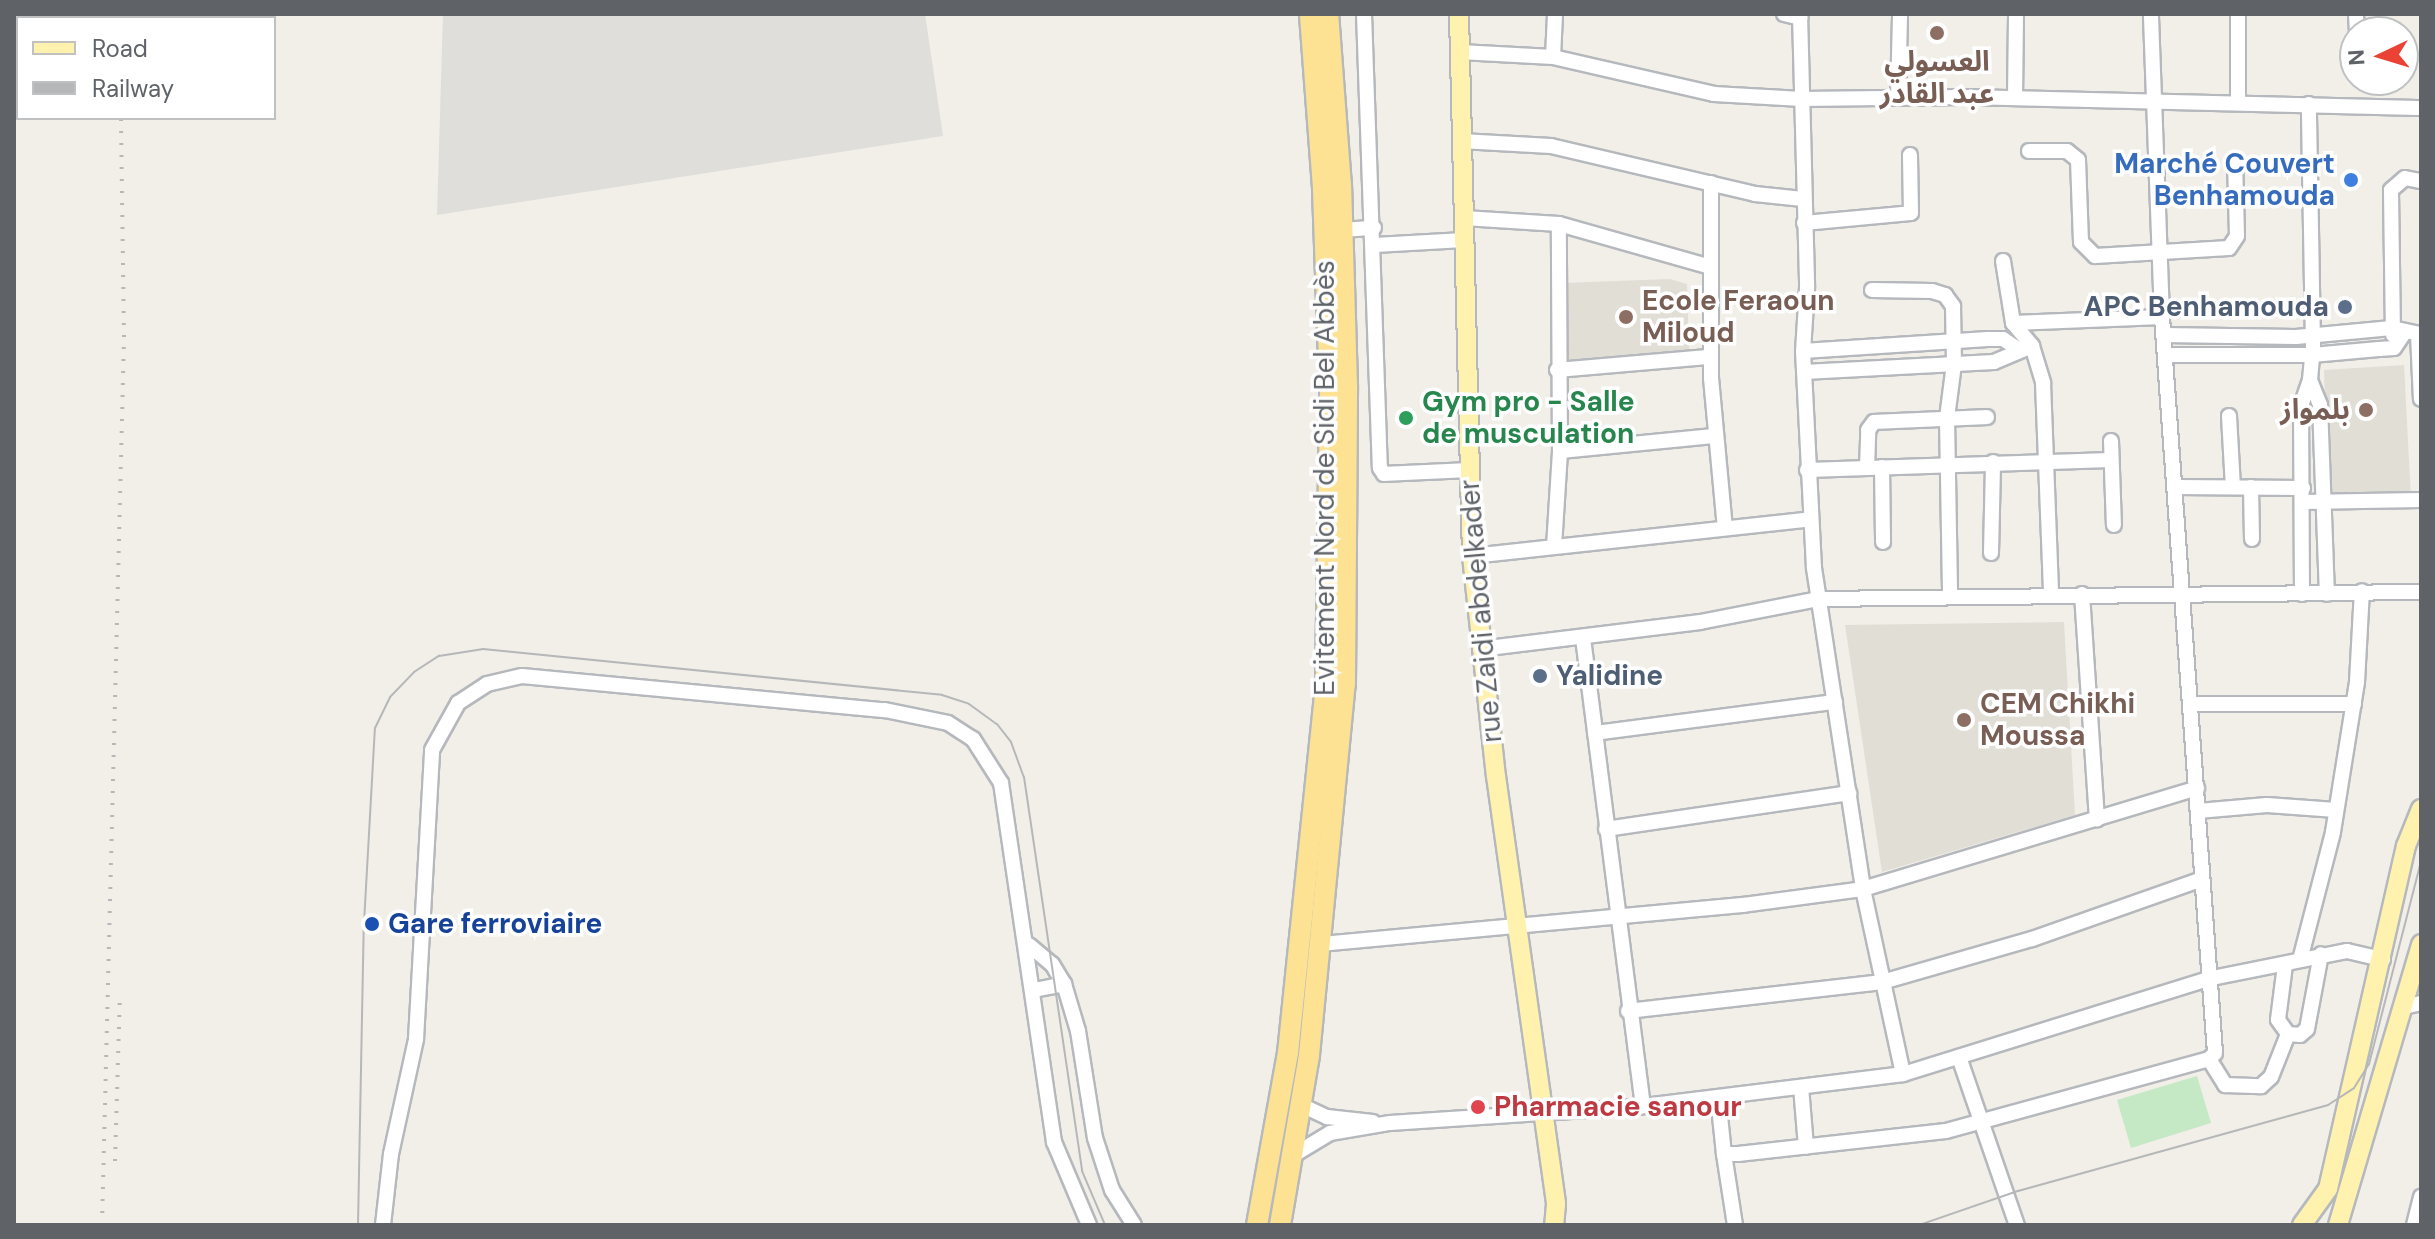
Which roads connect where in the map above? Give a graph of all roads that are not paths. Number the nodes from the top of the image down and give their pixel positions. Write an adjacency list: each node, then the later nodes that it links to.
1 (1310, 14): 140 (highway, Evitement Nord de Sidi Bel Abbès)
2 (1328, 14): 32 (highway, Evitement Nord de Sidi Bel Abbès)
3 (1364, 14): 31 (street)
4 (1459, 14): 12 (main road, rue Zaidi abdelkader)
5 (1555, 14): 13 (street)
6 (1784, 14): 11 (street)
7 (1900, 14): 14 (street)
8 (2016, 14): 15 (street)
9 (2151, 14): 17 (street)
10 (2238, 14): 18 (street)
11 (1800, 16): 16 (street)
12 (1460, 52): 13 (street); 21 (main road, rue Zaidi abdelkader)
13 (1553, 57): 16 (street)
14 (1898, 98): 15 (street); 16 (street)
15 (2015, 98): 17 (street)
16 (1802, 99): 27 (street)
17 (2153, 100): 18 (street); 35 (street)
18 (2238, 103): 19 (street)
19 (2309, 104): 20 (street); 43 (street)
20 (2419, 109)
21 (1461, 141): 26 (street); 28 (main road, rue Zaidi abdelkader)
22 (2029, 151): 35 (street)
23 (1910, 155): 29 (street)
24 (2235, 162): 35 (street)
25 (2421, 181): 41 (street)
26 (1711, 183): 27 (street); 37 (street)
27 (1803, 199): 29 (street)
28 (1464, 218): 30 (street); 33 (main road, rue Zaidi abdelkader)
29 (1804, 223): 46 (street)
30 (1559, 224): 37 (street); 51 (street)
31 (1374, 228): 32 (street); 34 (street)
32 (1342, 230): 109 (highway, Evitement Nord de Sidi Bel Abbès)
33 (1464, 240): 34 (street); 66 (main road, rue Zaidi abdelkader)
34 (1375, 245): 66 (street)
35 (2160, 253): 39 (street)
36 (2003, 261): 40 (street)
37 (1707, 266): 49 (street)
38 (1872, 290): 44 (street)
39 (2162, 317): 40 (street); 42 (street)
40 (2013, 323): 45 (street)
41 (2409, 332): 43 (street); 48 (street); 54 (street)
42 (2164, 335): 43 (street); 47 (street)
43 (2311, 335): 48 (street)
44 (1953, 343): 45 (street); 46 (street); 50 (street)
45 (2025, 348): 50 (street); 64 (street)
46 (1803, 351): 52 (street)
47 (2165, 355): 48 (street); 68 (street)
48 (2312, 355): 53 (street)
49 (1710, 357): 51 (street); 58 (street)
50 (1954, 364): 52 (street); 57 (street)
51 (1557, 370): 60 (street)
52 (1804, 372): 67 (street)
53 (2310, 380): 71 (street); 73 (street)
54 (2421, 399)
55 (2229, 416): 69 (street)
56 (1987, 417): 57 (street)
57 (1947, 418): 62 (street); 65 (street)
58 (1714, 436): 60 (street); 76 (street)
59 (2111, 441): 61 (street)
60 (1560, 451): 79 (street)
61 (2111, 460): 64 (street); 75 (street)
62 (1948, 462): 63 (street); 65 (street); 89 (street)
63 (1993, 462): 64 (street); 80 (street)
64 (2047, 462): 88 (street)
65 (1874, 467): 67 (street); 78 (street)
66 (1468, 470): 81 (main road, rue Zaidi abdelkader)
67 (1807, 470): 74 (street)
68 (2176, 487): 69 (street); 85 (street)
69 (2233, 487): 70 (street)
70 (2251, 487): 71 (street); 77 (street)
71 (2303, 495): 73 (street); 86 (street)
72 (2421, 500): 73 (street)
73 (2325, 501): 87 (street)
74 (1811, 519): 76 (street); 90 (street)
75 (2114, 525)
76 (1725, 528): 79 (street)
77 (2252, 539)
78 (1883, 542)
79 (1554, 547): 81 (street)
80 (1991, 553)
81 (1472, 556): 92 (main road, rue Zaidi abdelkader)
82 (2362, 591): 83 (street); 87 (street); 95 (street)
83 (2421, 592)
84 (2082, 594): 85 (street); 88 (street); 102 (street)
85 (2184, 594): 86 (street); 94 (street)
86 (2302, 594): 87 (street)
87 (2327, 594)
88 (2051, 595): 89 (street)
89 (1950, 597): 90 (street)
90 (1818, 599): 91 (street); 93 (street)
91 (1583, 638): 92 (street); 96 (street)
92 (1480, 649): 107 (main road, rue Zaidi abdelkader)
93 (1835, 702): 96 (street); 98 (street)
94 (2192, 704): 95 (street); 97 (street)
95 (2354, 704): 100 (street)
96 (1595, 733): 103 (street)
97 (2197, 788): 101 (street); 102 (street)
98 (1849, 793): 103 (street); 105 (street)
99 (2421, 809): 112 (main road)
100 (2336, 810): 101 (street); 113 (street)
101 (2198, 811): 104 (street)
102 (2097, 820): 105 (street)
103 (1606, 829): 106 (street)
104 (2202, 879): 115 (street); 116 (street)
105 (1863, 889): 106 (street); 116 (street)
106 (1616, 916): 107 (street); 120 (street)
107 (1518, 925): 109 (street); 129 (main road, rue Zaidi abdelkader)
108 (1029, 944): 117 (street); 118 (street); 137 (street)
109 (1321, 944): 127 (highway, Evitement Nord de Sidi Bel Abbès)
110 (2421, 944): 119 (main road)
111 (2321, 954): 112 (street); 113 (street); 121 (street)
112 (2383, 959): 146 (main road)
113 (2300, 960): 114 (street)
114 (2285, 965): 115 (street); 121 (street)
115 (2212, 978): 122 (street); 123 (street)
116 (1882, 982): 120 (street); 124 (street)
117 (1064, 984): 118 (street); 139 (street)
118 (1034, 990): 138 (street)
119 (2412, 1005): 147 (main road)
120 (1628, 1011): 128 (street)
121 (2288, 1034): 123 (street)
122 (1959, 1057): 124 (street); 130 (street)
123 (2209, 1059): 130 (street)
124 (1903, 1074): 125 (street)
125 (1801, 1087): 126 (street); 132 (street)
126 (1718, 1097): 128 (street); 133 (street)
127 (1301, 1105): 131 (street); 134 (highway, Evitement Nord de Sidi Bel Abbès)
128 (1643, 1106): 129 (street)
129 (1544, 1109): 131 (street); 136 (main road, rue Zaidi abdelkader)
130 (1982, 1118): 132 (street); 145 (street)
131 (1390, 1123): 134 (street)
132 (1806, 1147): 133 (street)
133 (1724, 1154): 144 (street)
134 (1292, 1156): 141 (highway, Evitement Nord de Sidi Bel Abbès)
135 (2421, 1199): 148 (street)
136 (1556, 1204): 142 (main road, rue Zaidi abdelkader); 143 (main road, rue Zaidi abdelkader)
137 (383, 1225)
138 (1089, 1225)
139 (1134, 1225)
140 (1257, 1225)
141 (1280, 1225)
142 (1554, 1225)
143 (1565, 1225)
144 (1735, 1225)
145 (2017, 1225)
146 (2302, 1225)
147 (2338, 1225)
148 (2414, 1225)

